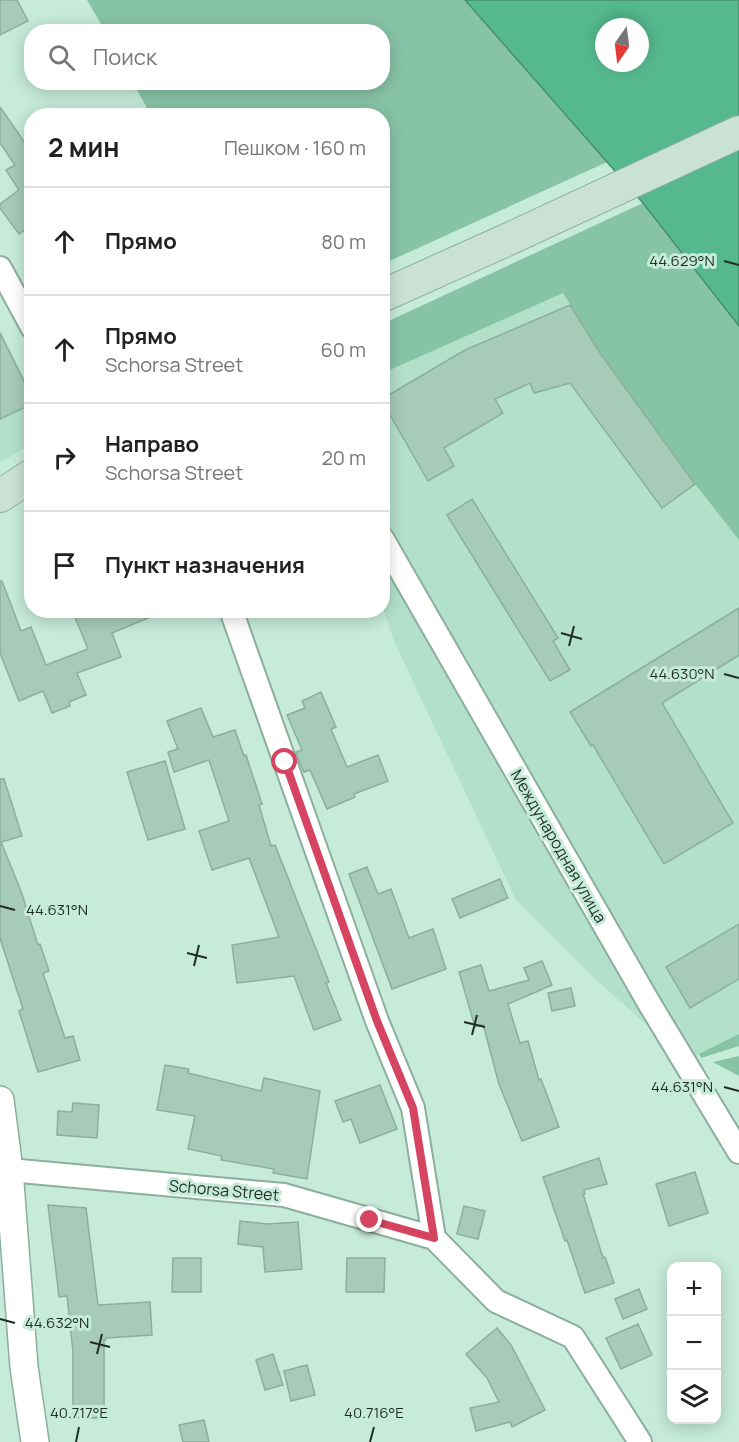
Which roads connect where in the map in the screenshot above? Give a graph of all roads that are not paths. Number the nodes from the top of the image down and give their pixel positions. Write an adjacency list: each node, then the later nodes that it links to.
1 (739, 132): 3 (main road)
2 (0, 268): 4 (street)
3 (390, 292)
4 (24, 312)
5 (24, 480): 6 (main road)
6 (0, 496)
7 (390, 552): 10 (street, Международная улица)
8 (234, 618): 12 (street)
9 (0, 1103): 11 (street)
10 (739, 1152)
11 (9, 1170): 12 (street, Schorsa Street); 13 (street)
12 (434, 1238): 14 (street, Schorsa Street)
13 (35, 1442)
14 (640, 1442)

